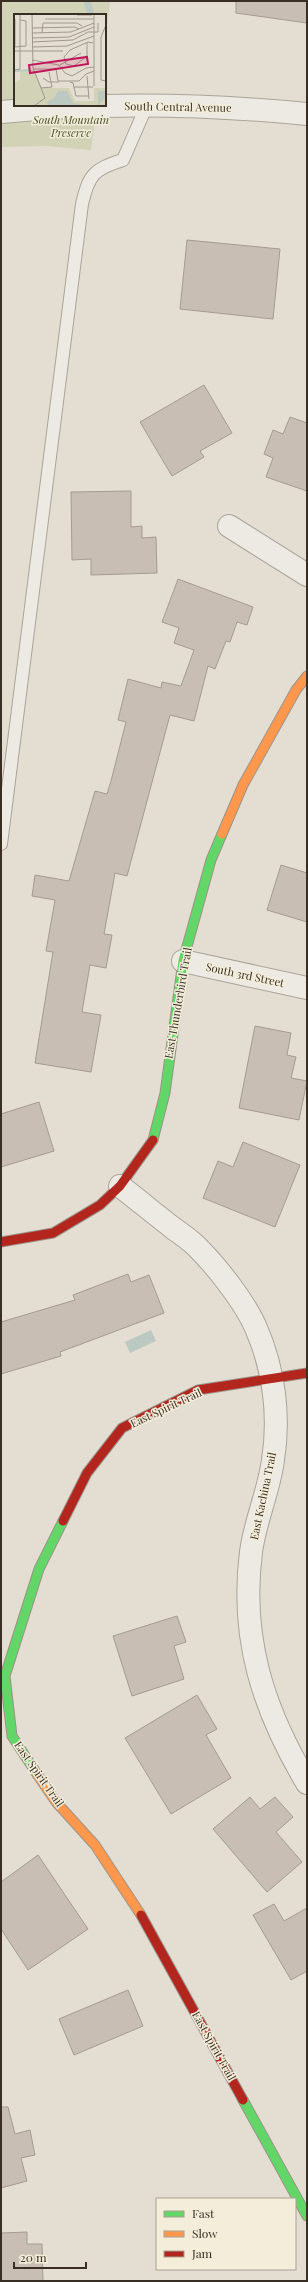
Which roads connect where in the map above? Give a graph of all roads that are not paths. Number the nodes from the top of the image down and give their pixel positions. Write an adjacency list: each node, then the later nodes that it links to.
1 (147, 105): 3 (street, South Central Avenue); 5 (street, South Central Avenue); 9 (lane)
2 (97, 106): 4 (street, South Central Avenue)
3 (106, 106)
4 (1, 112)
5 (307, 114)
6 (228, 526): 7 (street)
7 (307, 575)
8 (307, 676): 10 (street, East Thunderbird Trail)
9 (1, 844)
10 (183, 961): 11 (street, South 3rd Street); 12 (street, East Thunderbird Trail)
11 (307, 988)
12 (120, 1186): 13 (street, East Thunderbird Trail); 15 (street, East Kachina Trail)
13 (1, 1242)
14 (307, 1373): 15 (street, East Spirit Trail)
15 (271, 1379): 16 (street, East Kachina Trail); 17 (street, East Spirit Trail)
16 (307, 1783)
17 (307, 2216)

